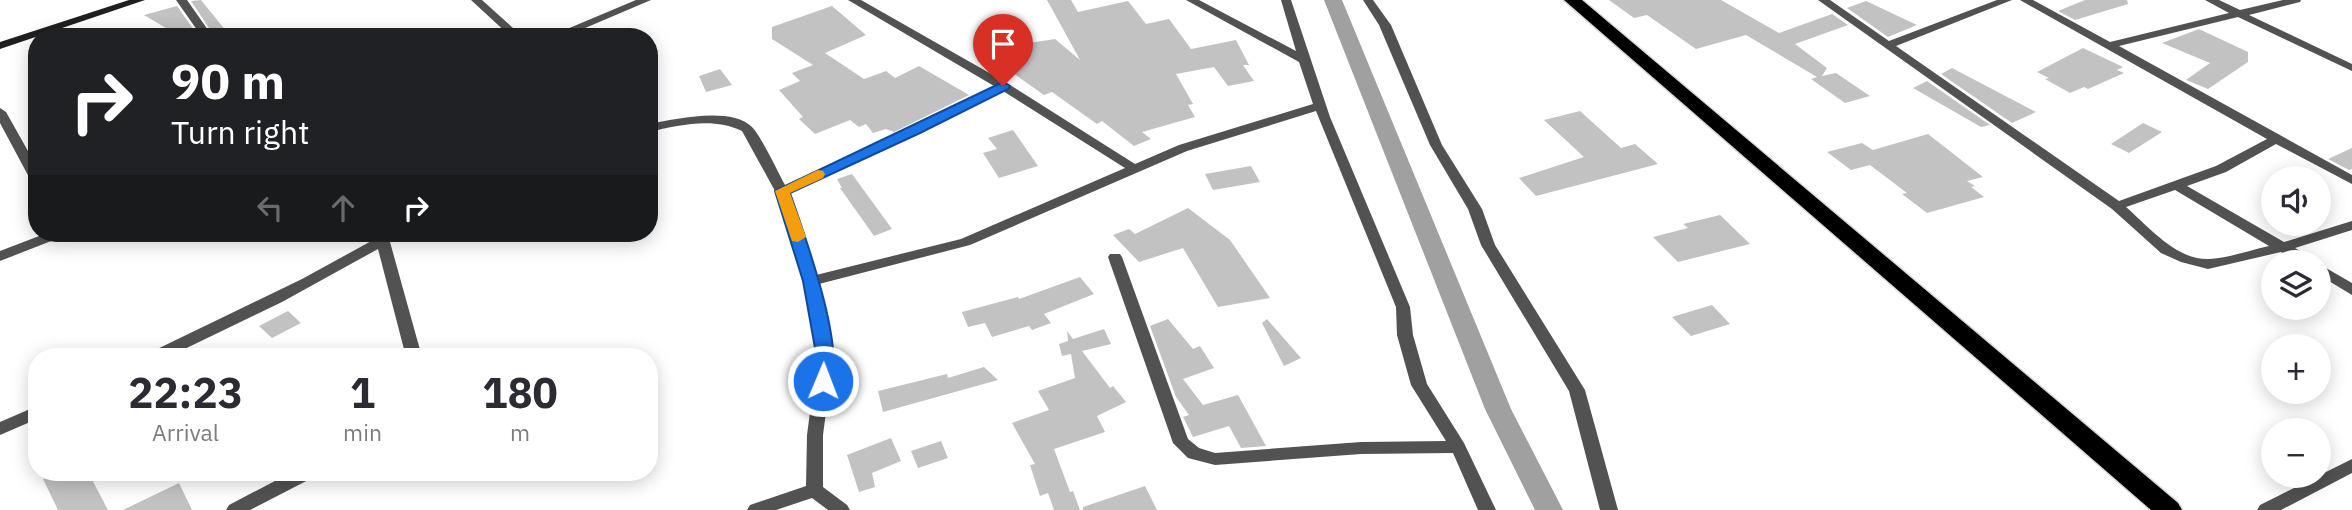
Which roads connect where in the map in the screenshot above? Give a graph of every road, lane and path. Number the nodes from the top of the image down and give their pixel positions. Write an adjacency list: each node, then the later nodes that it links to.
1 (140, 0): 16 (main road)
2 (181, 0): 17 (street)
3 (476, 0): 18 (street)
4 (646, 0): 19 (street)
5 (853, 0): 26 (street)
6 (1191, 0): 24 (street)
7 (1286, 0): 24 (street)
8 (1368, 0): 60 (street)
9 (1572, 0): 61 (highway)
10 (1823, 0): 21 (street)
11 (2007, 0): 21 (street)
12 (2025, 0): 22 (street)
13 (2210, 0): 15 (street)
14 (2296, 0): 15 (street)
15 (2236, 14): 22 (street); 25 (street)
16 (55, 28)
17 (201, 28)
18 (508, 28)
19 (576, 28)
20 (28, 37): 23 (main road)
21 (1889, 45): 36 (street)
22 (2110, 45): 30 (street)
23 (0, 46)
24 (1301, 59): 27 (street)
25 (2352, 68)
26 (1003, 86): 32 (street); 35 (street)
27 (1318, 106): 32 (street); 52 (street)
28 (0, 112): 31 (street)
29 (658, 127): 35 (street)
30 (2275, 140): 33 (street); 34 (street)
31 (28, 163)
32 (1133, 167): 46 (street)
33 (2352, 180)
34 (2178, 186): 36 (street); 41 (street)
35 (782, 191): 46 (street)
36 (2117, 206): 41 (street)
37 (2352, 225): 41 (street)
38 (36, 242): 43 (street)
39 (381, 242): 48 (street)
40 (391, 242): 49 (street)
41 (2283, 247): 42 (street)
42 (2288, 250)
43 (0, 256)
44 (1115, 257): 52 (street)
45 (2331, 277): 47 (street)
46 (811, 281): 55 (street)
47 (2352, 290)
48 (173, 348)
49 (412, 348)
50 (28, 416): 51 (street)
51 (0, 429)
52 (1458, 447): 59 (street)
53 (2352, 465): 62 (street)
54 (291, 481): 56 (street)
55 (814, 490): 57 (street); 58 (street)
56 (235, 510)
57 (756, 510)
58 (841, 510)
59 (1487, 510)
60 (1609, 510)
61 (2169, 510)
62 (2266, 510)

